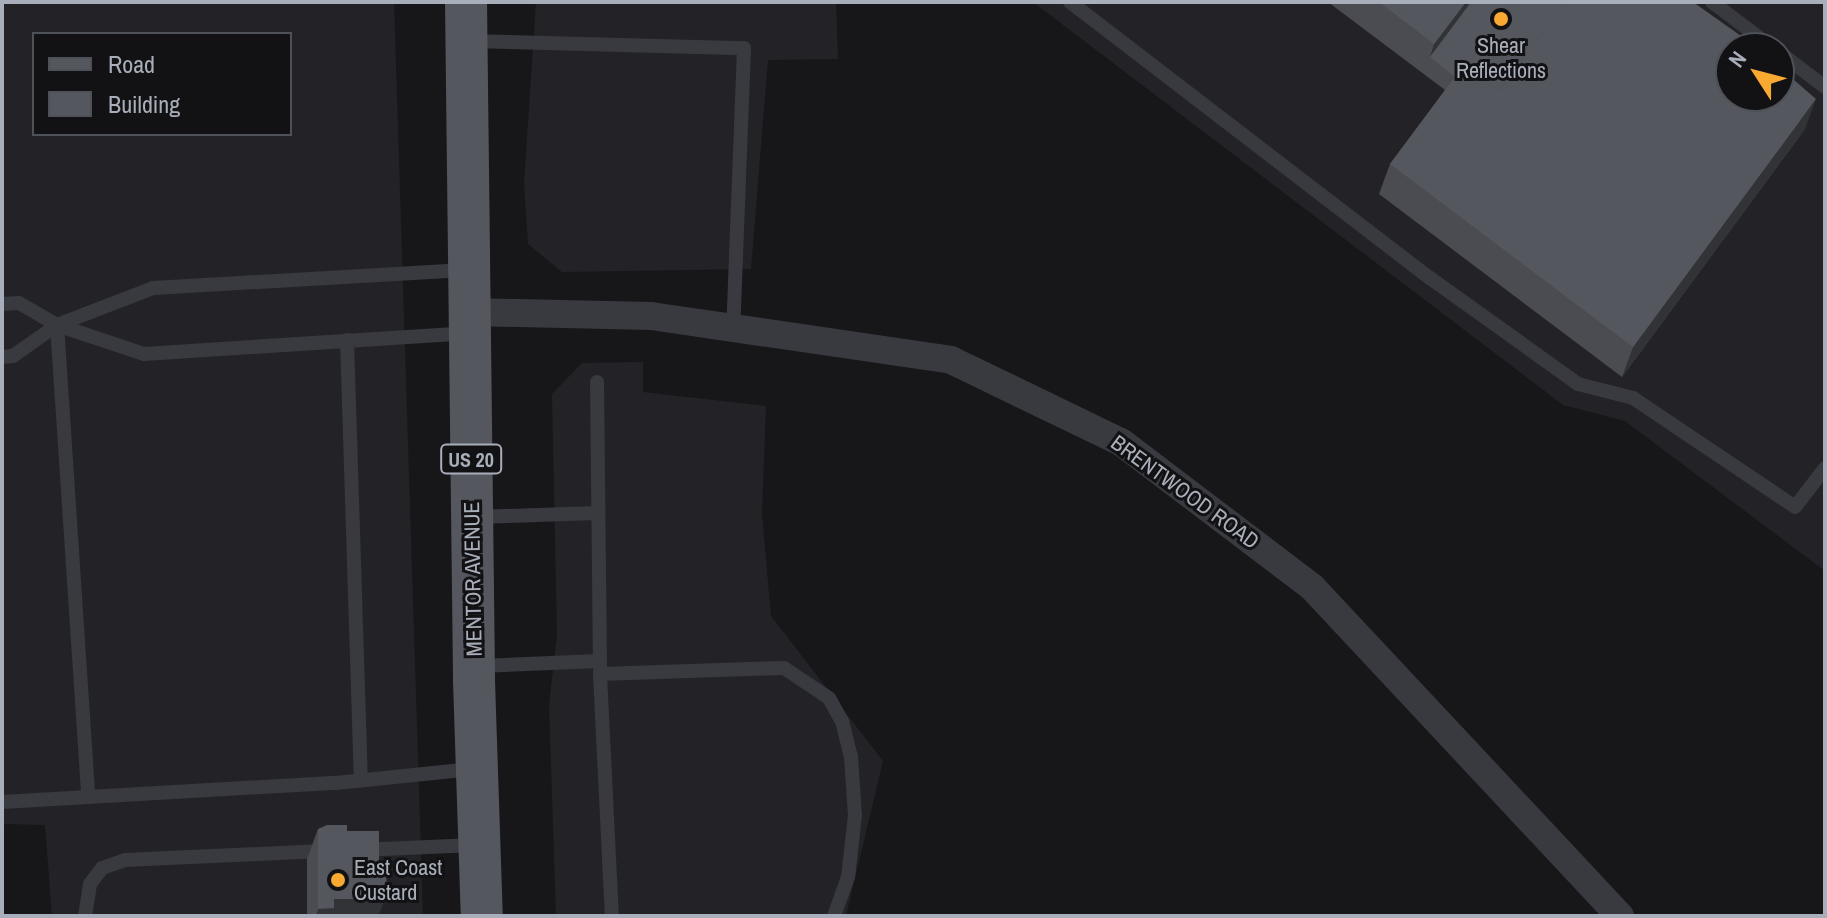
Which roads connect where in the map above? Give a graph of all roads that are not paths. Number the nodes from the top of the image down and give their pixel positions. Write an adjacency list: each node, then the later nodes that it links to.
1 (1070, 2): 15 (lane)
2 (1712, 2): 4 (lane)
3 (466, 22): 7 (main road, MENTOR AVENUE / US 20); 11 (lane)
4 (1752, 32)
5 (1795, 64): 6 (lane)
6 (1825, 87)
7 (473, 270): 9 (main road, MENTOR AVENUE / US 20); 10 (lane)
8 (2, 304): 10 (lane)
9 (471, 322): 11 (street, BRENTWOOD ROAD); 12 (lane); 17 (main road, MENTOR AVENUE / US 20)
10 (57, 325): 12 (lane); 13 (lane); 22 (lane)
11 (733, 328): 29 (street, BRENTWOOD ROAD)
12 (347, 340): 21 (lane)
13 (2, 357)
14 (597, 382): 16 (lane)
15 (1825, 468)
16 (598, 513): 17 (lane); 19 (lane)
17 (471, 517): 18 (main road, MENTOR AVENUE / US 20)
18 (474, 666): 19 (lane); 20 (main road, MENTOR AVENUE / US 20)
19 (600, 667): 27 (lane); 28 (lane)
20 (477, 768): 21 (lane); 24 (main road, MENTOR AVENUE / US 20)
21 (361, 781): 22 (lane)
22 (88, 797): 23 (lane)
23 (2, 802)
24 (480, 845): 25 (lane); 26 (main road, MENTOR AVENUE / US 20)
25 (85, 916)
26 (482, 916)
27 (612, 916)
28 (834, 916)
29 (1620, 916)

